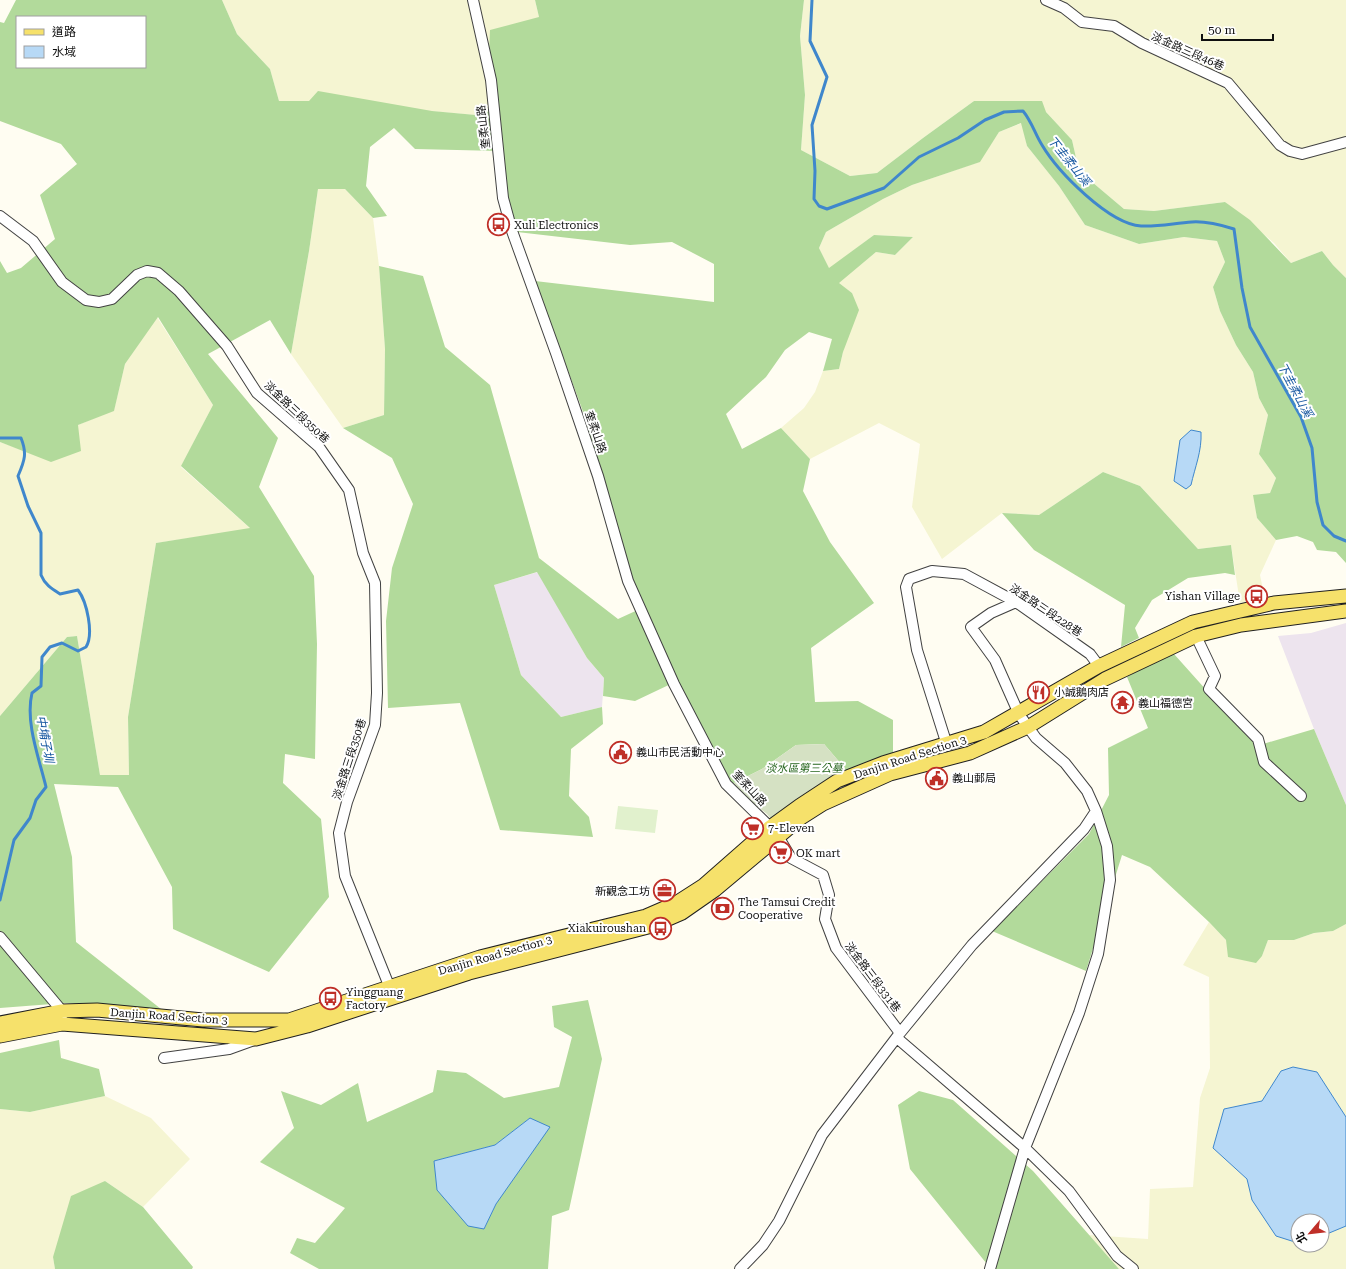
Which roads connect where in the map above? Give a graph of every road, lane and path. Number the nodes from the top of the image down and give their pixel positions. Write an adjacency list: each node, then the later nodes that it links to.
1 (473, 0): 15 (street, 奎柔山路)
2 (1046, 0): 3 (street, 淡金路三段46巷)
3 (1346, 142)
4 (0, 216): 18 (street, 淡金路三段350巷)
5 (1346, 596): 9 (main road, Danjin Road Section 3)
6 (1016, 602): 9 (street, 淡金路三段228巷); 10 (street); 12 (street, 淡金路三段228巷)
7 (1346, 611): 8 (main road, Danjin Road Section 3)
8 (1196, 636): 11 (main road, Danjin Road Section 3); 13 (street)
9 (1099, 666): 10 (main road, Danjin Road Section 3)
10 (1019, 714): 11 (street); 12 (main road, Danjin Road Section 3)
11 (1028, 727): 14 (street); 16 (main road, Danjin Road Section 3)
12 (947, 745): 15 (main road, Danjin Road Section 3)
13 (1301, 796)
14 (1096, 810): 23 (street); 27 (street)
15 (770, 827): 16 (street, 奎柔山路); 18 (main road, Danjin Road Section 3)
16 (779, 838): 18 (main road, Danjin Road Section 3); 23 (street, 淡金路三段331巷)
17 (0, 937): 19 (street)
18 (391, 992): 20 (main road, Danjin Road Section 3); 25 (main road, Danjin Road Section 3)
19 (62, 1011): 20 (main road, Danjin Road Section 3); 21 (main road, Danjin Road Section 3); 22 (street)
20 (289, 1020): 25 (street)
21 (0, 1023)
22 (62, 1024): 24 (main road, Danjin Road Section 3); 25 (main road, Danjin Road Section 3)
23 (899, 1035): 27 (street, 淡金路三段331巷); 28 (street)
24 (0, 1036)
25 (256, 1039): 26 (street)
26 (164, 1058)
27 (1025, 1148): 29 (street); 30 (street, 淡金路三段331巷)
28 (740, 1269)
29 (990, 1269)
30 (1133, 1269)

